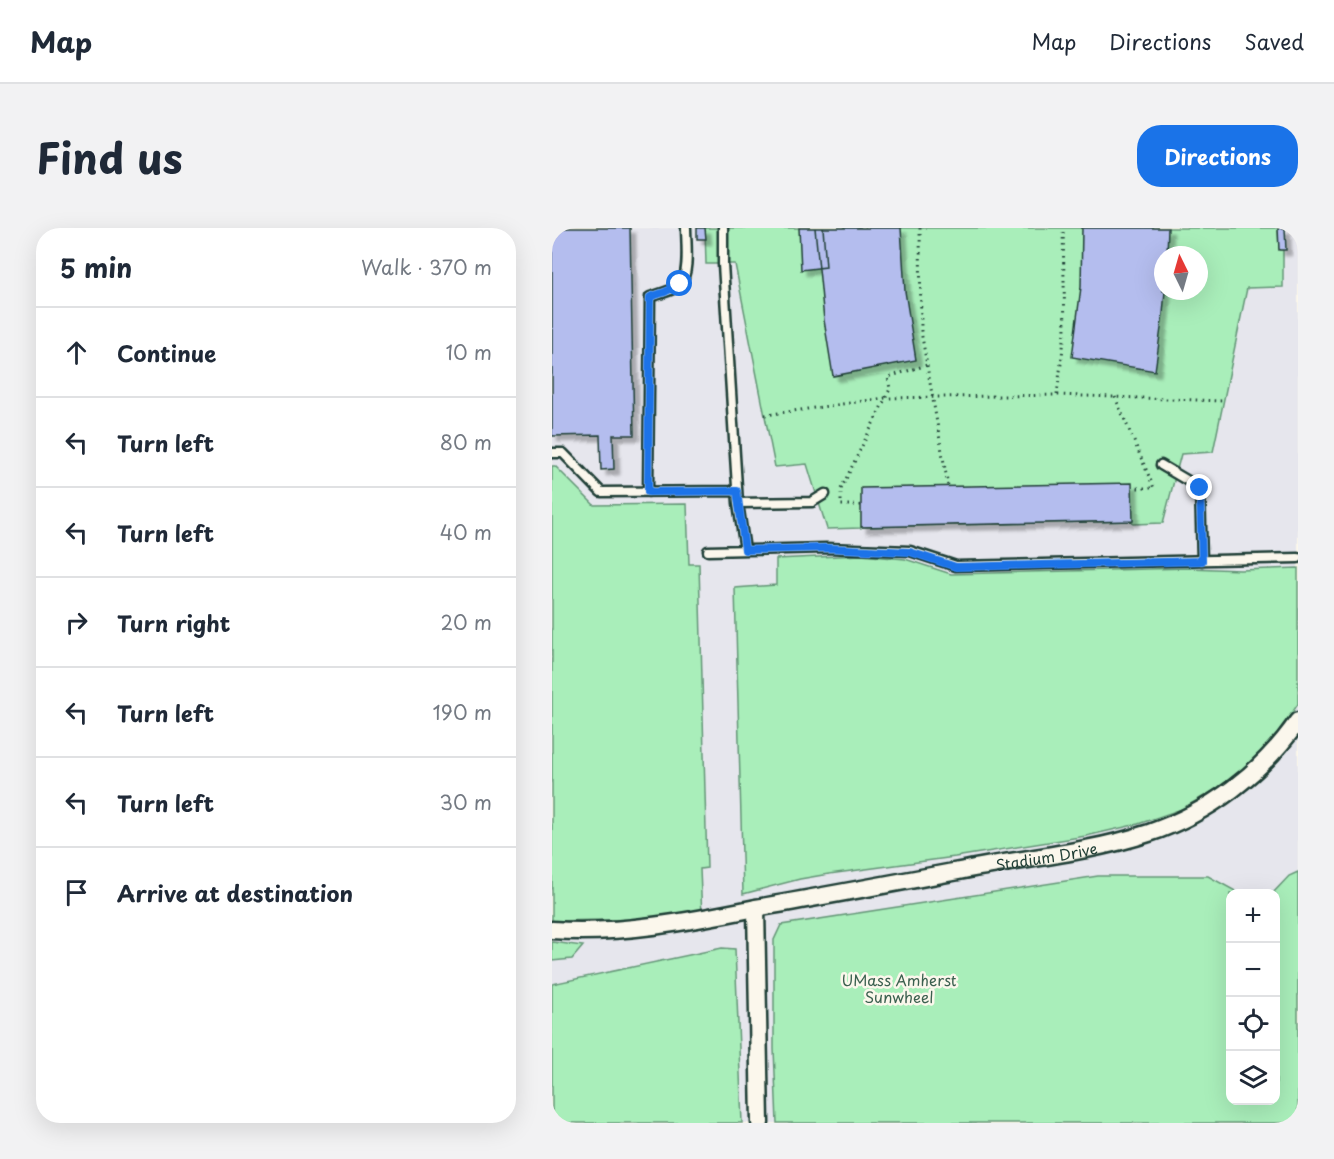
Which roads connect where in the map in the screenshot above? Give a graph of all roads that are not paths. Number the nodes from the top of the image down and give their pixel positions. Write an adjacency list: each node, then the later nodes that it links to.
1 (686, 228): 6 (lane)
2 (723, 228): 5 (lane)
3 (552, 453): 6 (lane)
4 (1161, 465): 12 (lane)
5 (737, 491): 6 (lane); 8 (lane)
6 (648, 492)
7 (825, 494): 8 (lane)
8 (738, 503): 9 (lane)
9 (745, 550): 10 (lane); 12 (lane)
10 (708, 551)
11 (1298, 558): 12 (lane)
12 (1202, 561)
13 (1298, 721): 14 (street, Stadium Drive)
14 (756, 908): 15 (street, Stadium Drive); 16 (street)
15 (552, 930)
16 (760, 1123)

